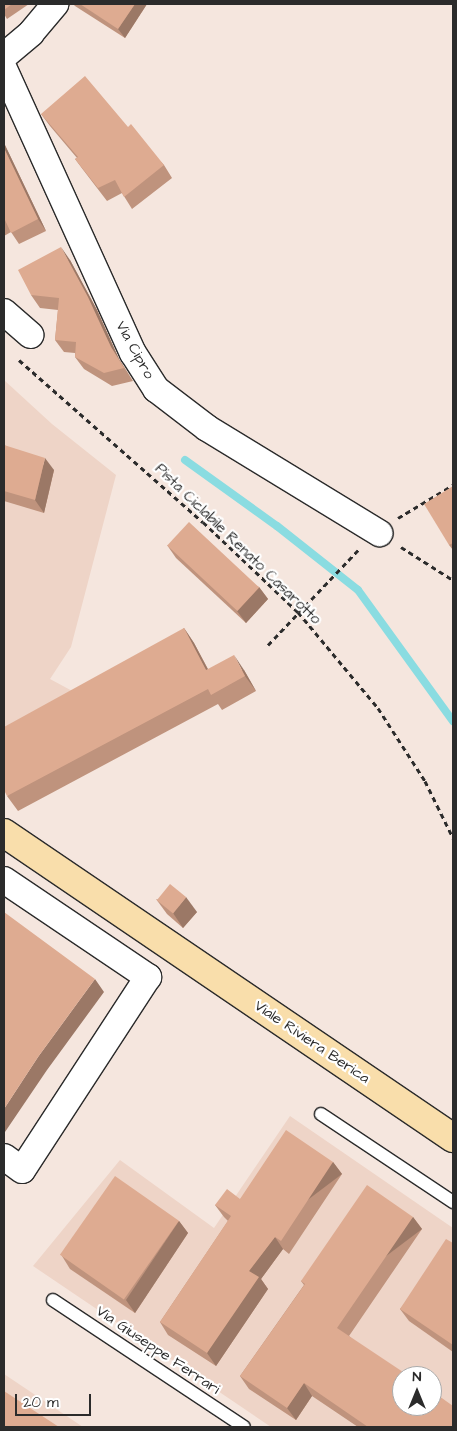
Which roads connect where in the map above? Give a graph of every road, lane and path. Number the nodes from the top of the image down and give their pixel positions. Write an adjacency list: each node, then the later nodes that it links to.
1 (55, 4): 2 (street)
2 (4, 56)
3 (4, 69): 7 (street, Via Cipro)
4 (4, 312): 5 (street)
5 (30, 335)
6 (18, 359): 10 (path, Pista Ciclabile Renato Casarotto)
7 (379, 533): 9 (path)
8 (349, 557): 10 (path)
9 (453, 580)
10 (298, 612): 11 (path); 13 (path, Pista Ciclabile Renato Casarotto)
11 (268, 645)
12 (4, 833): 15 (main road, Viale Riviera Berica)
13 (453, 838)
14 (4, 880): 16 (street)
15 (172, 946): 16 (street); 18 (main road, Viale Riviera Berica)
16 (148, 978): 19 (street)
17 (321, 1114): 20 (lane)
18 (453, 1138)
19 (4, 1156)
20 (453, 1202)
21 (53, 1300): 22 (lane, Via Giuseppe Ferrari)
22 (244, 1427)

